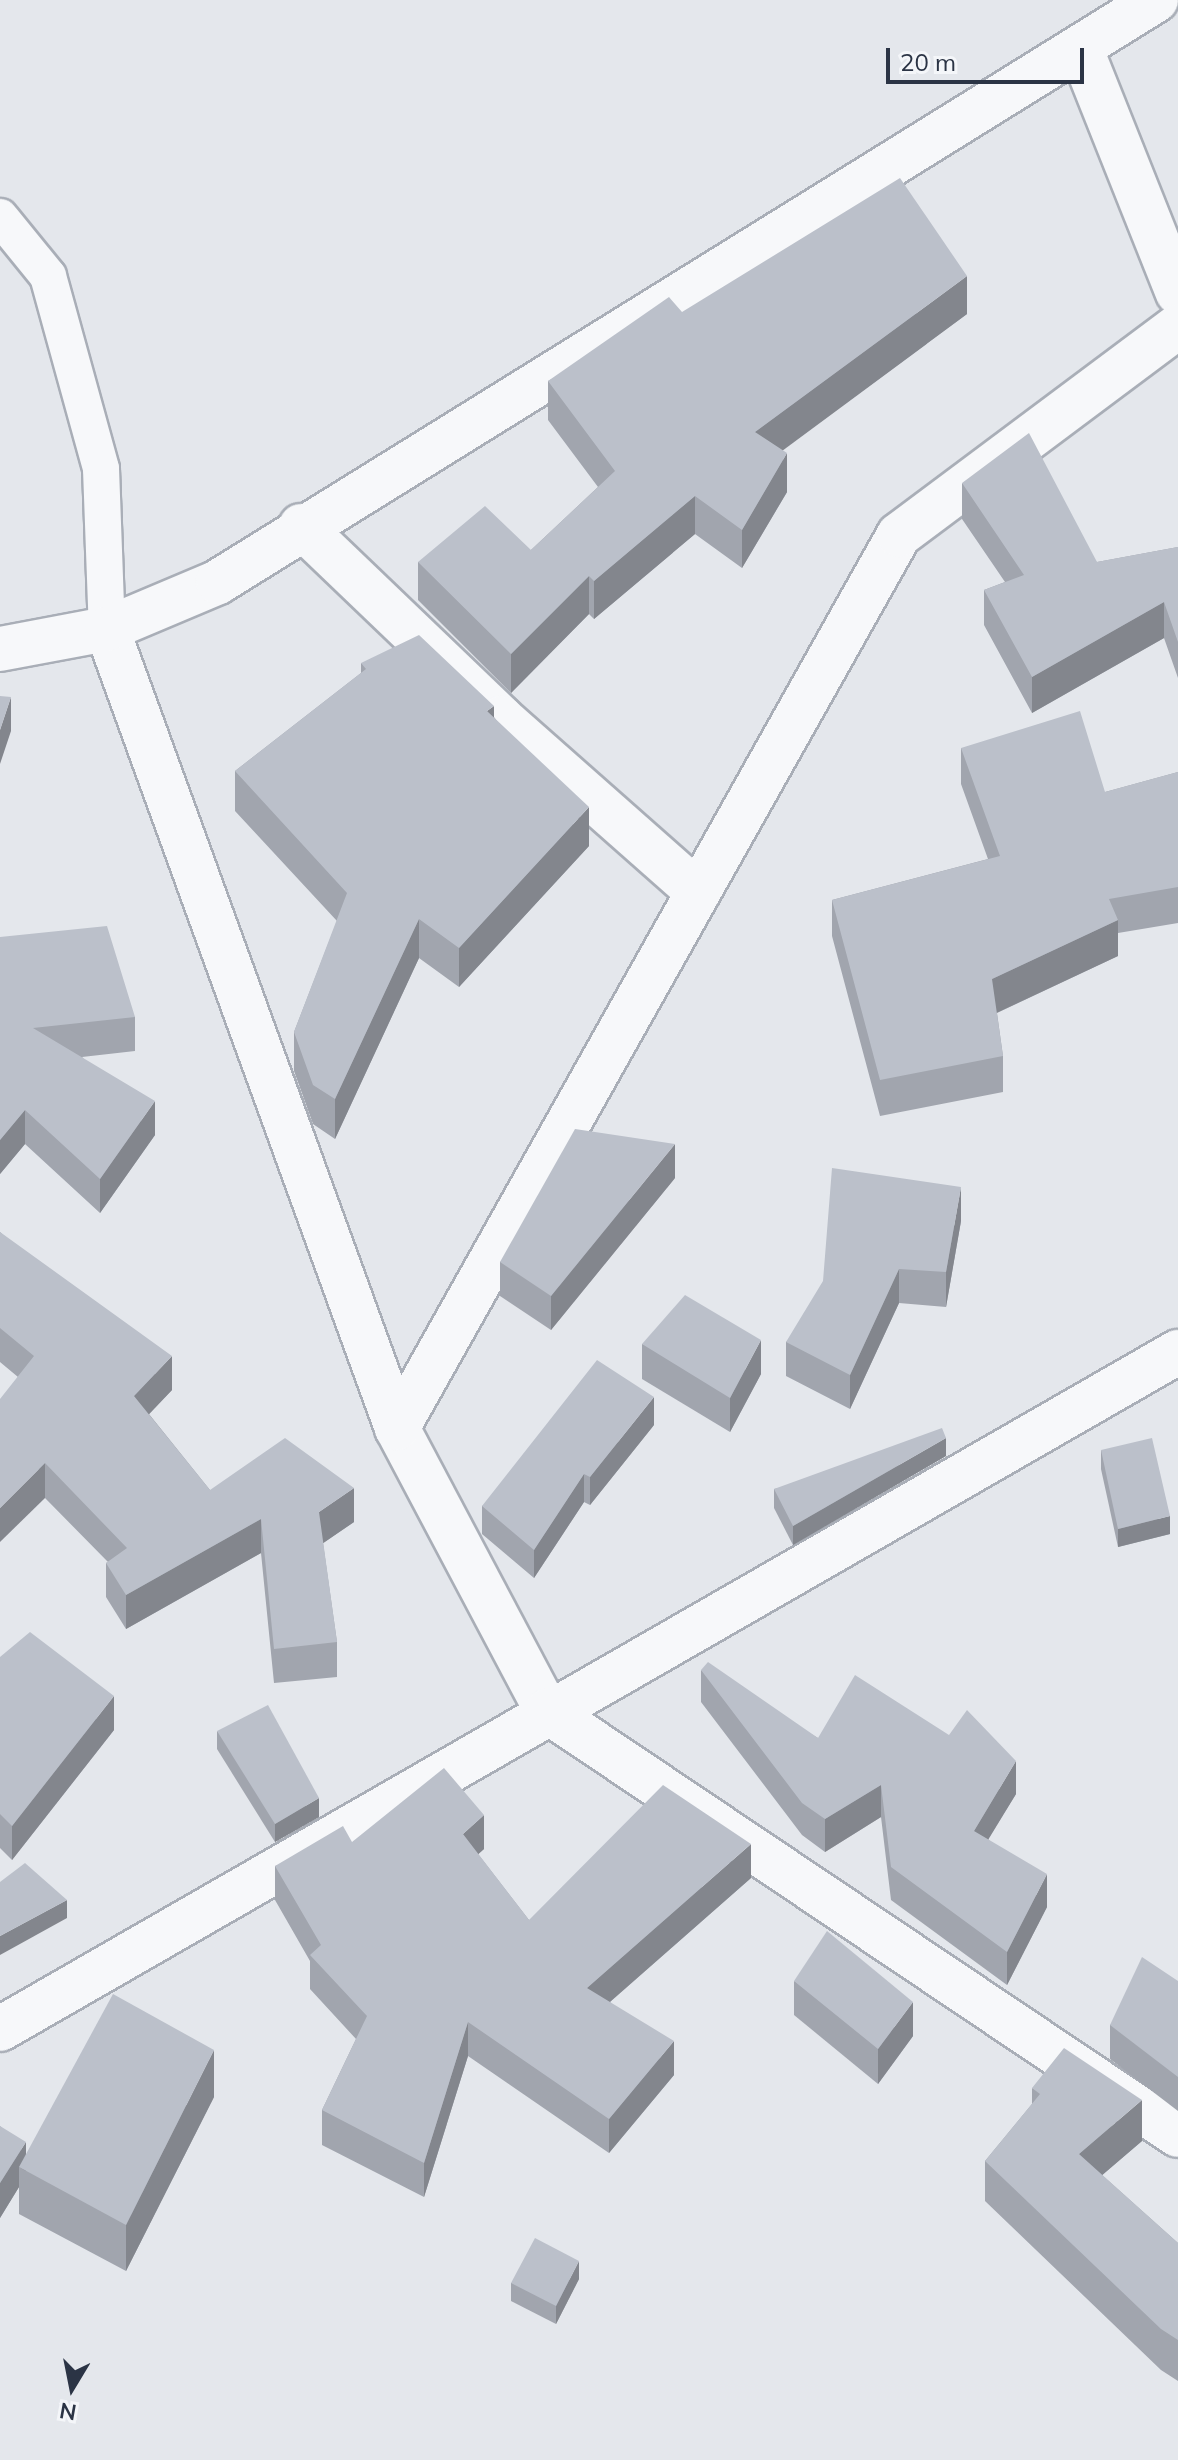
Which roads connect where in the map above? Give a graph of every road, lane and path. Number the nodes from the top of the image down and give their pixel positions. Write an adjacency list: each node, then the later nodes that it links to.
1 (1156, 0): 2 (street)
2 (1082, 52): 4 (street); 6 (street)
3 (0, 217): 7 (lane)
4 (1178, 293)
5 (1178, 326): 9 (street)
6 (301, 526): 7 (street); 9 (street)
7 (107, 629): 8 (street); 11 (street)
8 (0, 649)
9 (698, 892): 11 (street)
10 (1178, 1352): 12 (street)
11 (397, 1428): 12 (street)
12 (547, 1711): 13 (street); 14 (street)
13 (0, 2029)
14 (1178, 2135)

